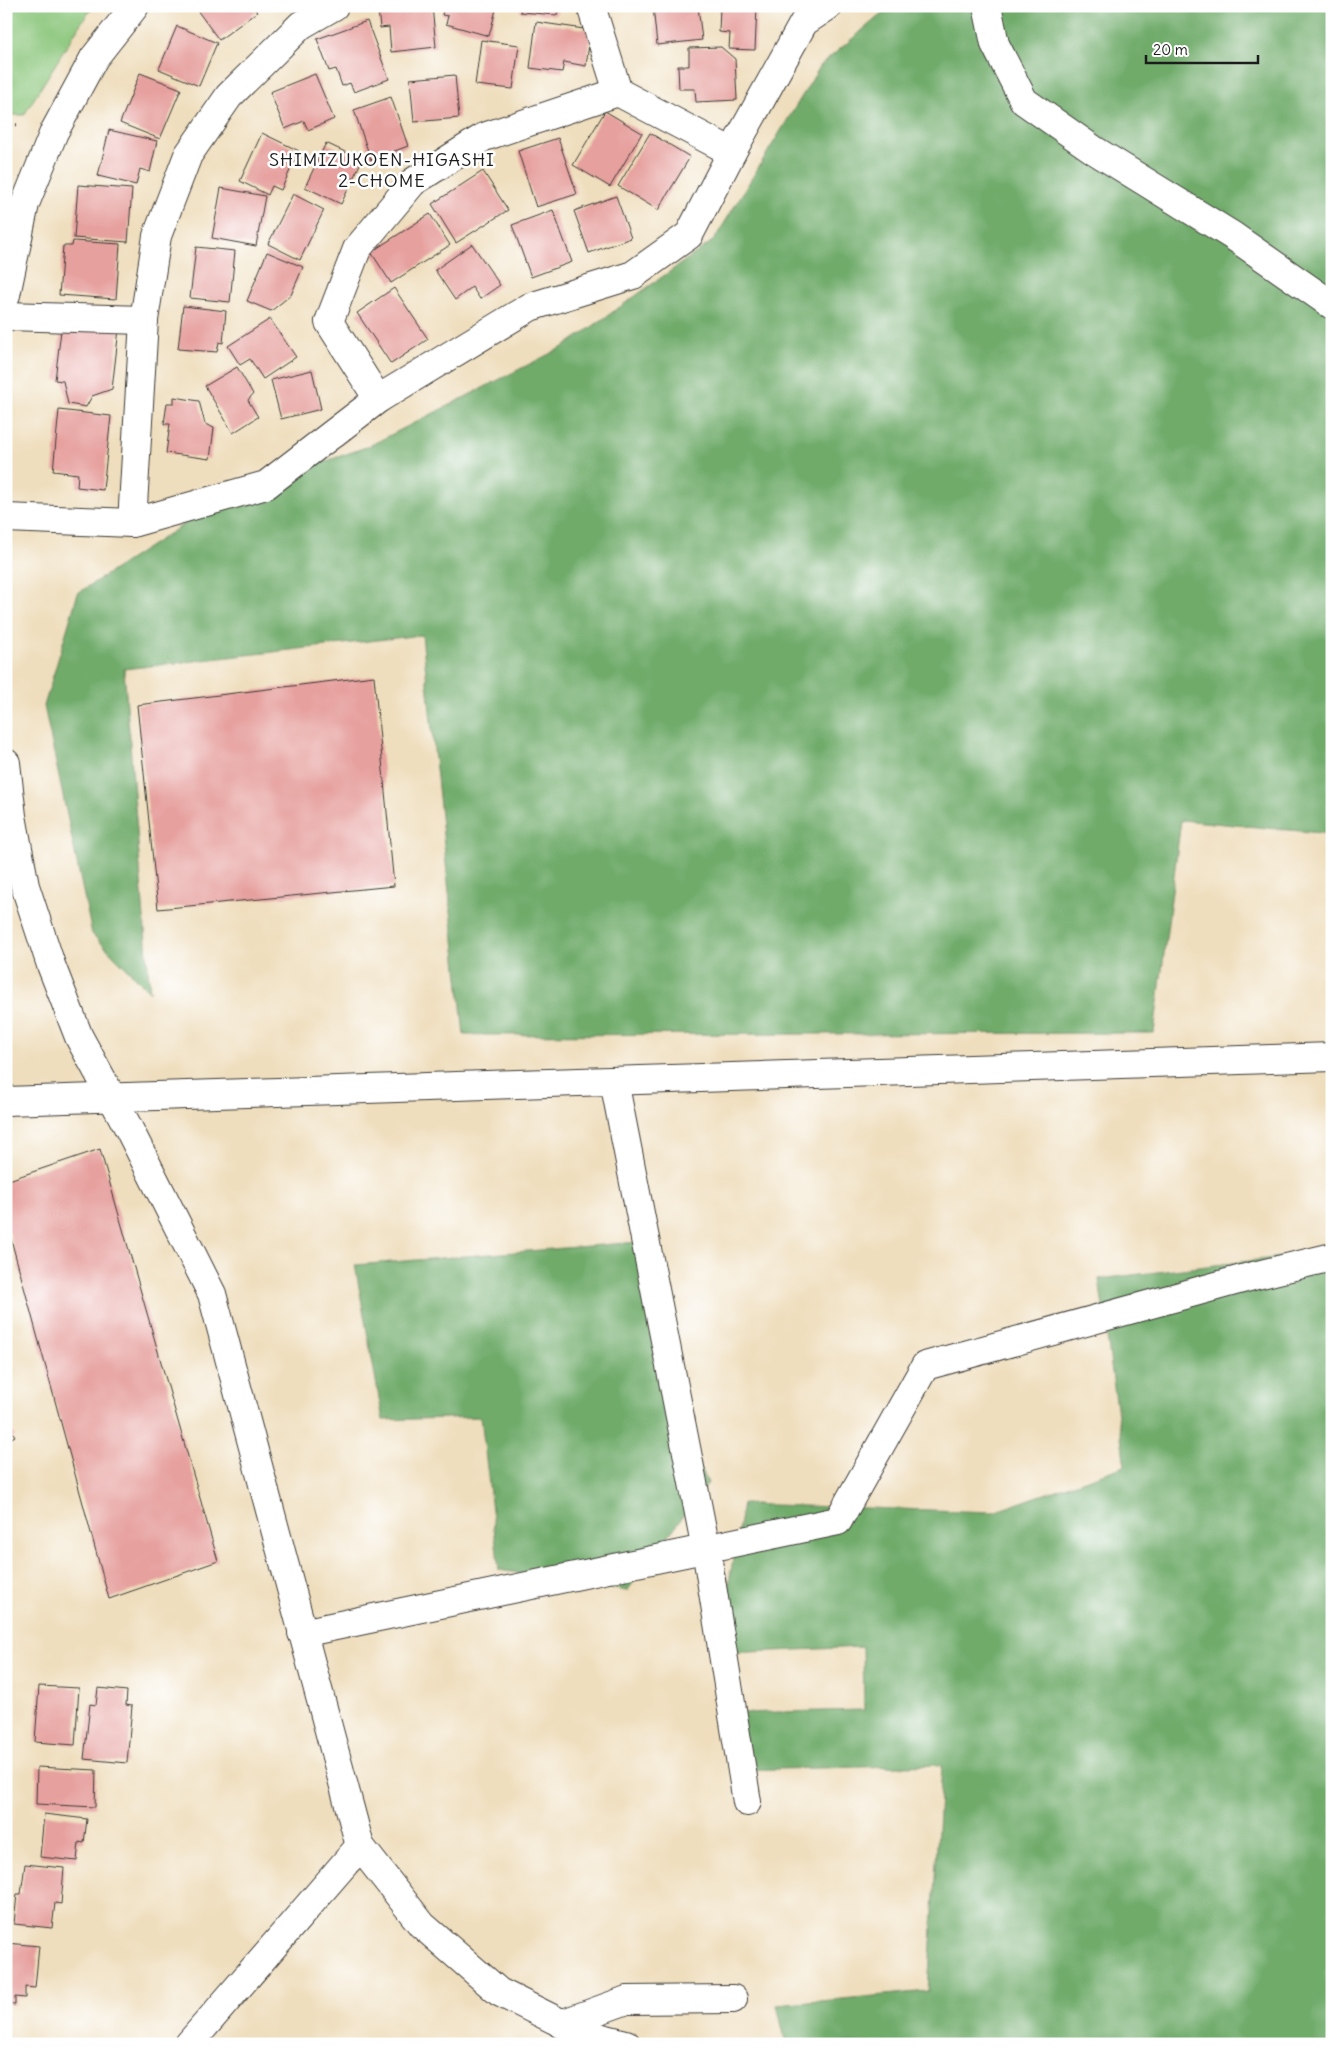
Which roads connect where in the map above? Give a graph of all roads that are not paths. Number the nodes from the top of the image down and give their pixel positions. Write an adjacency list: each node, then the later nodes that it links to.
1 (135, 6): 8 (street)
2 (334, 6): 11 (street)
3 (591, 6): 6 (street)
4 (828, 6): 7 (street)
5 (987, 6): 9 (street)
6 (618, 92): 7 (street); 12 (street)
7 (732, 152): 12 (street)
8 (6, 295)
9 (1332, 305)
10 (6, 316): 11 (street)
11 (144, 320): 14 (street)
12 (378, 398): 14 (street)
13 (6, 518): 14 (street)
14 (132, 523)
15 (6, 763): 16 (street)
16 (16, 886): 19 (street)
17 (1332, 1057): 18 (street)
18 (614, 1081): 19 (street); 22 (street)
19 (113, 1098): 20 (street); 23 (street)
20 (6, 1101)
21 (1332, 1257): 22 (street)
22 (706, 1549): 23 (street); 24 (street)
23 (302, 1633): 25 (street)
24 (747, 1802)
25 (360, 1846): 27 (street); 28 (street)
26 (733, 1999): 27 (street)
27 (561, 2024): 29 (street)
28 (189, 2044)
29 (626, 2044)

